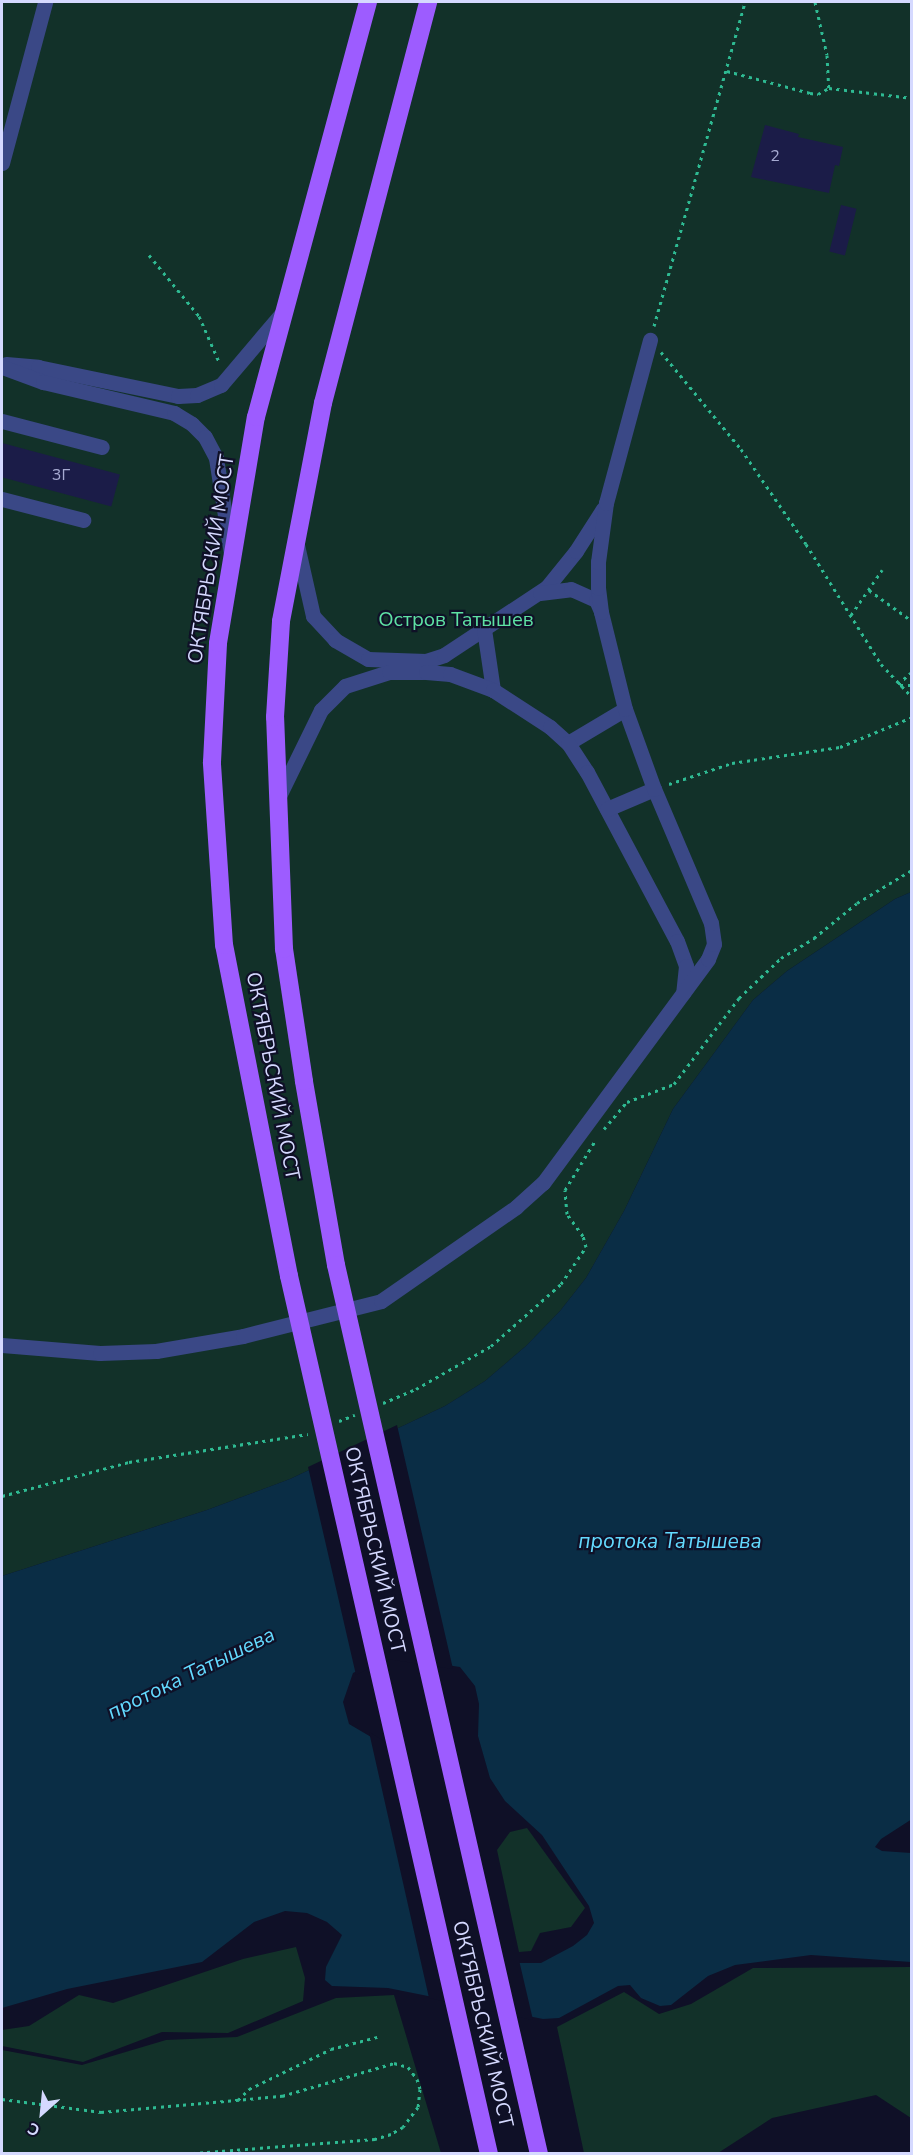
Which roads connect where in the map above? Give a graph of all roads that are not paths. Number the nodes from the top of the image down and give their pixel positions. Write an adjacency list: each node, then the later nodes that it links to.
1 (45, 2): 4 (lane)
2 (368, 2): 5 (main road, ОКТЯБРЬСКИЙ МОСТ)
3 (428, 2): 13 (main road, ОКТЯБРЬСКИЙ МОСТ)
4 (2, 163)
5 (282, 313): 7 (lane); 14 (main road, ОКТЯБРЬСКИЙ МОСТ)
6 (650, 340): 11 (lane)
7 (2, 365): 14 (lane)
8 (2, 421): 9 (lane)
9 (102, 447)
10 (2, 499): 12 (lane)
11 (606, 503): 15 (lane); 16 (lane)
12 (83, 520)
13 (296, 536): 17 (lane); 22 (main road, ОКТЯБРЬСКИЙ МОСТ)
14 (231, 556): 26 (main road, ОКТЯБРЬСКИЙ МОСТ, bridge)
15 (540, 594): 16 (lane); 17 (lane)
16 (601, 612): 19 (lane)
17 (484, 629): 18 (lane)
18 (493, 690): 20 (lane); 22 (lane)
19 (625, 709): 20 (lane); 21 (lane)
20 (568, 743): 23 (lane)
21 (654, 789): 23 (lane); 24 (lane)
22 (277, 801): 27 (main road, ОКТЯБРЬСКИЙ МОСТ, bridge)
23 (607, 809): 24 (lane)
24 (682, 998): 25 (lane)
25 (2, 1345)
26 (489, 2154)
27 (538, 2154)

